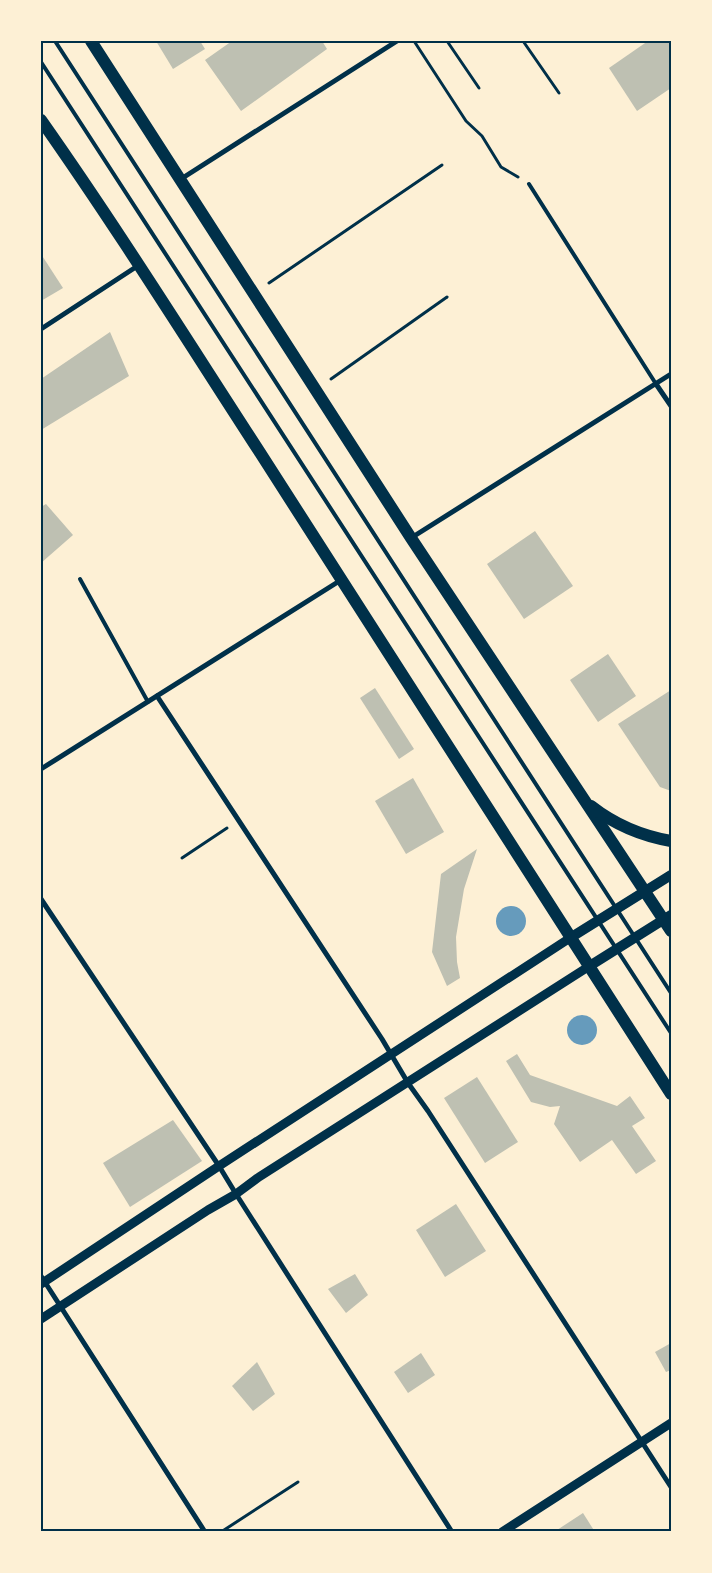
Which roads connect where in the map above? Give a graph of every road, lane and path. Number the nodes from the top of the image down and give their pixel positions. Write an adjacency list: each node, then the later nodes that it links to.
1 (55, 41): 35 (lane)
2 (91, 41): 12 (main road)
3 (397, 41): 12 (street)
4 (414, 41): 13 (path)
5 (448, 41): 8 (path)
6 (523, 41): 9 (path)
7 (41, 62): 36 (lane)
8 (479, 88)
9 (559, 93)
10 (41, 120): 14 (main road)
11 (442, 165): 15 (path)
12 (180, 179): 15 (main road)
13 (530, 184): 19 (lane)
14 (139, 265): 17 (street); 24 (main road)
15 (254, 294): 20 (main road)
16 (446, 296): 20 (path)
17 (41, 329)
18 (671, 374): 19 (street)
19 (656, 384): 21 (street); 22 (street)
20 (316, 390): 22 (main road)
21 (671, 406)
22 (410, 538): 28 (main road)
23 (80, 579): 26 (lane)
24 (342, 579): 25 (street); 38 (main road)
25 (157, 696): 26 (street); 29 (street)
26 (148, 702): 27 (street)
27 (41, 769)
28 (583, 800): 30 (main road); 33 (main road)
29 (238, 821): 31 (path); 44 (street)
30 (671, 841)
31 (182, 858)
32 (671, 875): 33 (main road)
33 (646, 891): 35 (main road); 37 (main road)
34 (41, 899): 47 (street)
35 (616, 910): 36 (main road); 39 (lane)
36 (598, 921): 38 (main road); 40 (lane)
37 (668, 922): 39 (main road)
38 (570, 938): 41 (main road); 44 (street)
39 (635, 938): 40 (main road); 42 (lane)
40 (616, 949): 41 (main road); 43 (lane)
41 (588, 967): 45 (street); 46 (main road)
42 (671, 993)
43 (671, 1033)
44 (391, 1055): 45 (street); 47 (street)
45 (408, 1083): 48 (street); 53 (street)
46 (671, 1094)
47 (219, 1166): 48 (street); 49 (street)
48 (236, 1194): 50 (street); 58 (street)
49 (42, 1280): 50 (street)
50 (61, 1306): 51 (street); 56 (street)
51 (41, 1318)
52 (671, 1423): 53 (street)
53 (640, 1442): 55 (street); 59 (street)
54 (298, 1482): 57 (path)
55 (671, 1487)
56 (205, 1532)
57 (222, 1532)
58 (452, 1532)
59 (502, 1532)

